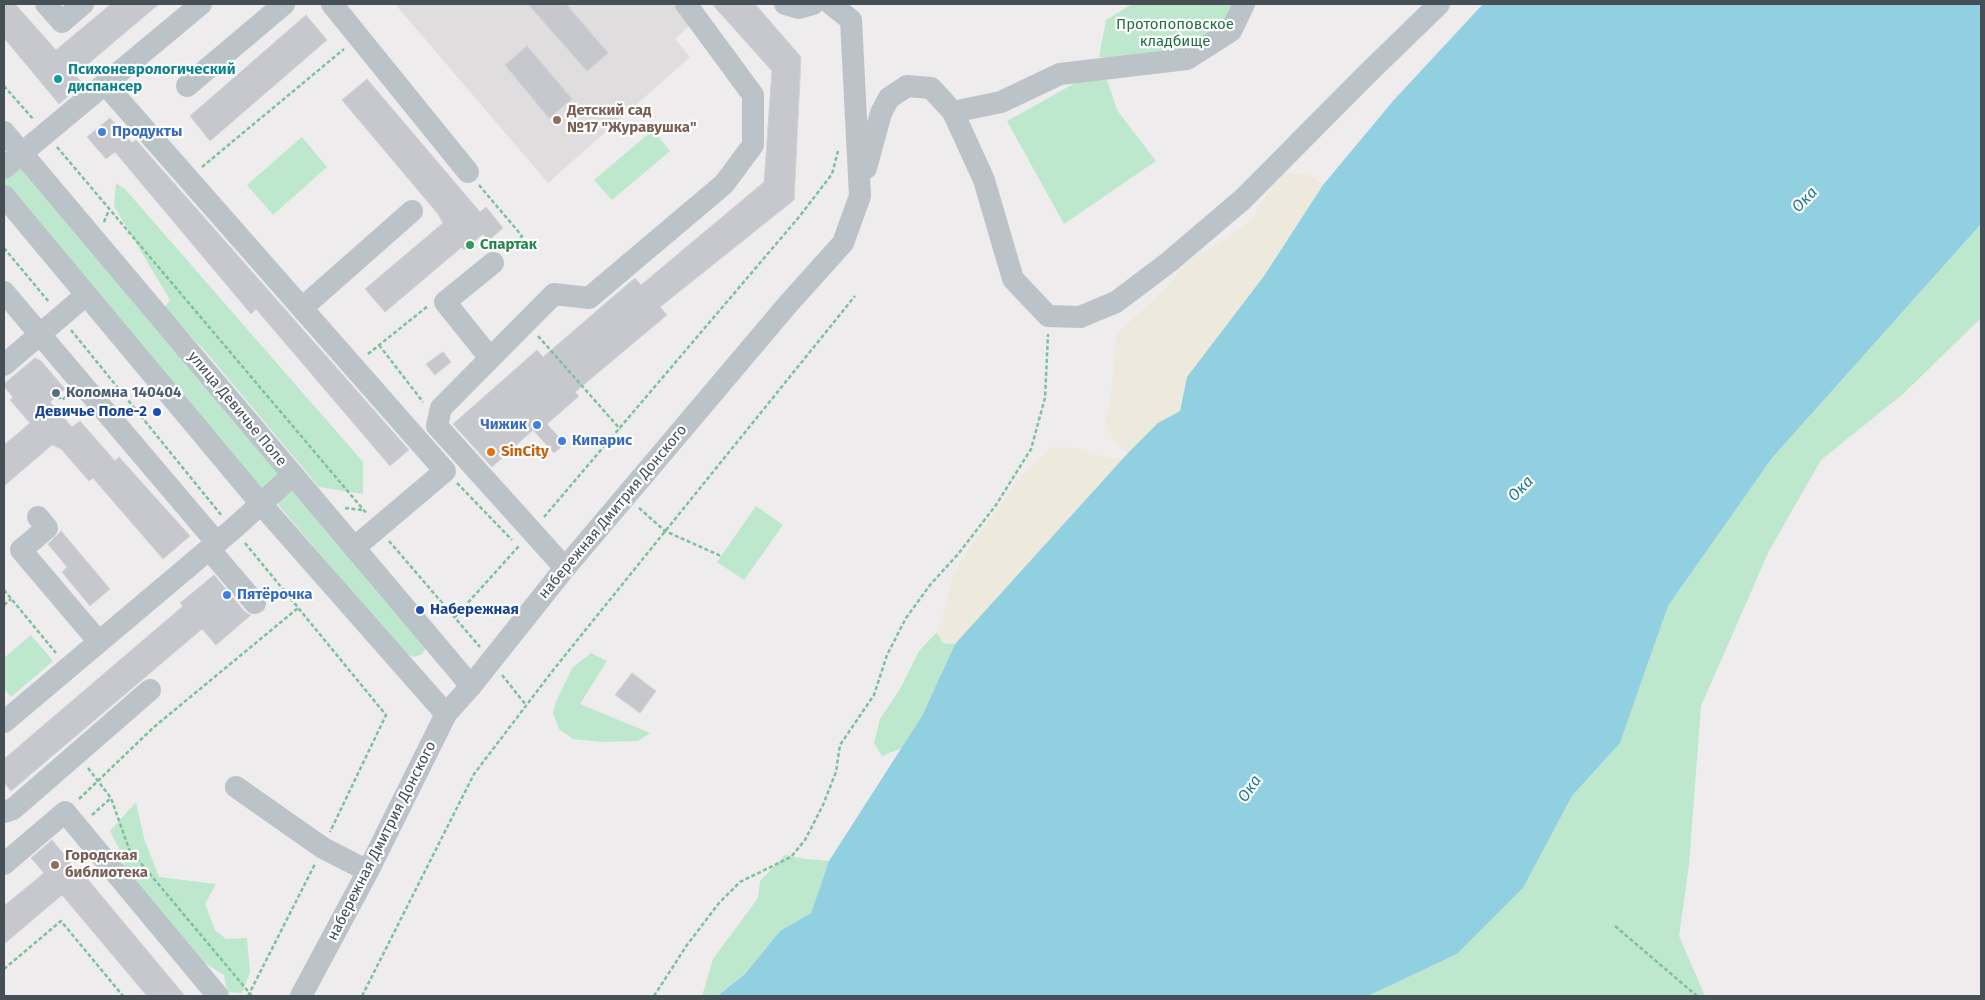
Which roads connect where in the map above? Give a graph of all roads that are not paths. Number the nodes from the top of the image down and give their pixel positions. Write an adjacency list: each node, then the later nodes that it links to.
1 (46, 4): 2 (street)
2 (83, 4)
3 (284, 4): 13 (street)
4 (332, 4): 18 (street)
5 (686, 4): 27 (street)
6 (785, 4): 7 (street)
7 (813, 4)
8 (831, 4): 20 (street, набережная Дмитрия Донского)
9 (1244, 4): 14 (street)
10 (1439, 4): 14 (street)
11 (195, 6): 12 (street)
12 (105, 84): 16 (street); 25 (street)
13 (187, 86)
14 (953, 112): 20 (street)
15 (4, 132): 16 (street, улица Девичье Поле)
16 (22, 153): 17 (street); 29 (street, улица Девичье Поле)
17 (4, 168)
18 (468, 172)
19 (4, 196): 24 (street)
20 (860, 196): 34 (street, набережная Дмитрия Донского)
21 (412, 211): 25 (street)
22 (493, 263): 27 (street)
23 (4, 292): 26 (street)
24 (86, 295): 26 (street); 30 (street)
25 (302, 308): 33 (street)
26 (40, 336): 28 (street); 32 (street)
27 (490, 358): 34 (street)
28 (4, 365)
29 (293, 475): 30 (street); 33 (street, улица Девичье Поле)
30 (261, 504): 32 (street); 39 (street)
31 (38, 517): 36 (street)
32 (213, 546): 35 (street); 36 (street)
33 (354, 548): 37 (street, улица Девичье Поле)
34 (565, 568): 37 (street, набережная Дмитрия Донского)
35 (255, 603)
36 (99, 642): 40 (street)
37 (471, 686): 39 (street, набережная Дмитрия Донского)
38 (150, 690): 42 (street)
39 (446, 714): 44 (street, набережная Дмитрия Донского)
40 (4, 722)
41 (236, 787): 44 (street)
42 (4, 812)
43 (4, 864): 45 (street)
44 (368, 871): 46 (street, набережная Дмитрия Донского)
45 (218, 996)
46 (301, 996)

